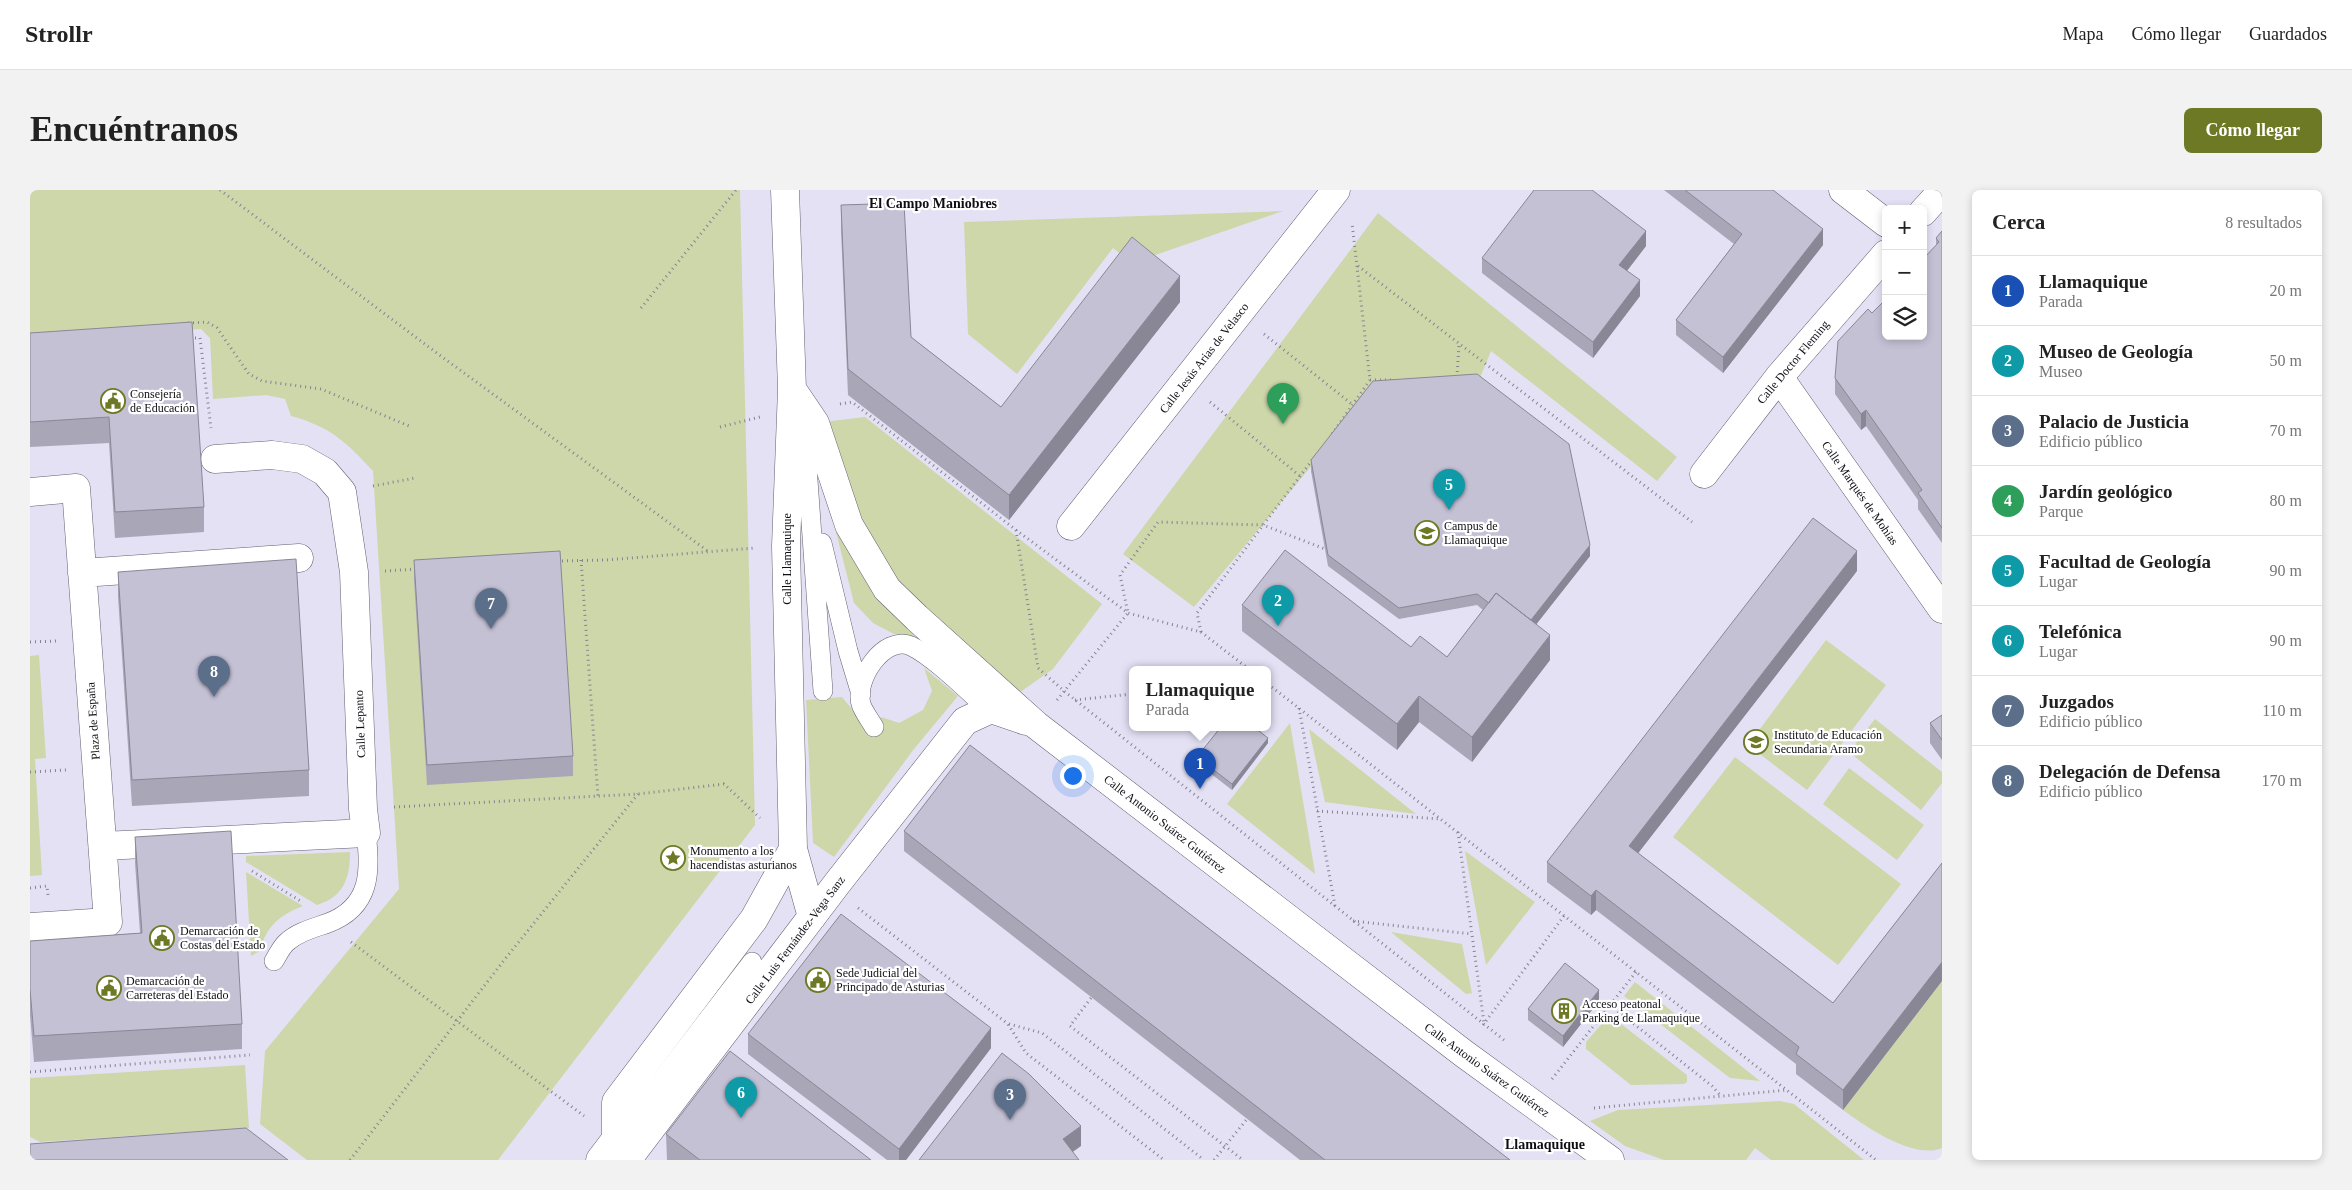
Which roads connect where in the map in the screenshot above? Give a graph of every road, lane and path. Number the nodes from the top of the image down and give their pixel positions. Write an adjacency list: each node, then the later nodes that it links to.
1 (220, 190): 41 (path)
2 (736, 190): 12 (path)
3 (785, 190): 22 (street, Calle Llamaquique)
4 (1336, 190): 13 (street, Calle Jesús Arias de Velasco)
5 (1843, 190): 9 (street)
6 (1942, 191): 7 (street)
7 (1927, 208)
8 (1351, 218): 11 (path)
9 (1882, 220)
10 (1882, 259): 17 (street, Calle Doctor Fleming)
11 (1358, 265): 16 (path); 19 (path)
12 (641, 308)
13 (1239, 314): 21 (street, Calle Jesús Arias de Velasco); 23 (path)
14 (181, 324): 24 (path)
15 (182, 338): 28 (path)
16 (1459, 343): 18 (path); 35 (path)
17 (1779, 377): 29 (street, Calle Doctor Fleming); 48 (street, Calle Marqués de Mohías)
18 (1447, 378)
19 (1370, 380): 20 (path); 23 (path)
20 (1399, 380)
21 (1186, 381): 30 (path); 37 (street, Calle Jesús Arias de Velasco)
22 (797, 403): 25 (path); 32 (lane); 38 (path); 39 (street, Calle Llamaquique); 61 (street, Calle Antonio Suárez Gutiérrez)
23 (1353, 406): 26 (path)
24 (409, 426)
25 (720, 427)
26 (1330, 437)
27 (1318, 453): 30 (path)
28 (215, 460): 34 (street)
29 (1704, 474)
30 (1300, 476): 36 (path)
31 (415, 478): 34 (path)
32 (809, 488): 53 (lane); 55 (lane)
33 (30, 492): 47 (street, Plaza de España)
34 (342, 492): 46 (street, Calle Lepanto)
35 (1692, 522)
36 (1263, 525): 40 (path); 49 (path); 50 (path)
37 (1072, 526)
38 (1016, 530): 49 (path); 54 (path)
39 (786, 546): 41 (path); 70 (street, Calle Llamaquique)
40 (1325, 549)
41 (709, 552): 43 (path)
42 (299, 558): 47 (street)
43 (581, 560): 44 (path); 64 (path)
44 (552, 562)
45 (423, 568): 46 (path)
46 (354, 572): 67 (street, Calle Lepanto)
47 (82, 573): 69 (street, Plaza de España)
48 (1942, 609)
49 (1128, 613): 50 (path); 54 (path)
50 (1201, 632): 51 (path)
51 (1245, 666)
52 (1271, 686): 59 (path)
53 (823, 691)
54 (1064, 691): 57 (path); 58 (path)
55 (861, 694): 60 (lane); 62 (lane)
56 (1129, 694): 57 (path)
57 (1074, 700): 73 (path)
58 (1054, 702)
59 (1298, 708): 65 (path); 66 (path)
60 (977, 716): 61 (street); 72 (street, Calle Luis Fernández-Vega Sanz)
61 (1036, 725): 107 (street, Calle Antonio Suárez Gutiérrez)
62 (874, 727)
63 (638, 794): 64 (path); 70 (path); 85 (path)
64 (598, 796): 67 (path)
65 (1317, 811): 66 (path); 73 (path)
66 (1441, 819): 68 (path)
67 (364, 821): 69 (street); 77 (lane)
68 (1458, 832): 74 (path); 79 (path)
69 (103, 846): 78 (street, Plaza de España)
70 (793, 849): 75 (street, Calle Llamaquique); 101 (street)
71 (246, 868): 77 (path)
72 (839, 881): 75 (street, Calle Luis Fernández-Vega Sanz); 86 (path)
73 (1335, 906): 76 (path)
74 (1564, 916): 82 (path); 87 (path)
75 (812, 917): 101 (street, Calle Luis Fernández-Vega Sanz)
76 (1353, 920): 79 (path); 87 (path)
77 (329, 923): 80 (lane); 85 (path)
78 (30, 927)
79 (1472, 934): 87 (path)
80 (274, 961)
81 (752, 962): 101 (lane)
82 (1636, 972): 84 (path); 95 (path)
83 (1091, 998): 100 (path)
84 (1610, 1005): 93 (path); 97 (path)
85 (457, 1022): 96 (path); 102 (path)
86 (1008, 1024): 103 (path); 104 (path)
87 (1484, 1024): 88 (path); 89 (path)
88 (1480, 1029)
89 (1506, 1042)
90 (250, 1055): 91 (path)
91 (30, 1072)
92 (1544, 1073): 93 (path)
93 (1552, 1079): 94 (path)
94 (1559, 1085)
95 (1787, 1090): 97 (path); 108 (path)
96 (550, 1091)
97 (1722, 1097): 98 (path)
98 (1588, 1108)
99 (1247, 1119): 100 (path)
100 (1225, 1146): 105 (path); 106 (path)
101 (614, 1153)
102 (350, 1160)
103 (1164, 1160)
104 (1204, 1160)
105 (1214, 1160)
106 (1243, 1160)
107 (1610, 1160)
108 (1876, 1160)

